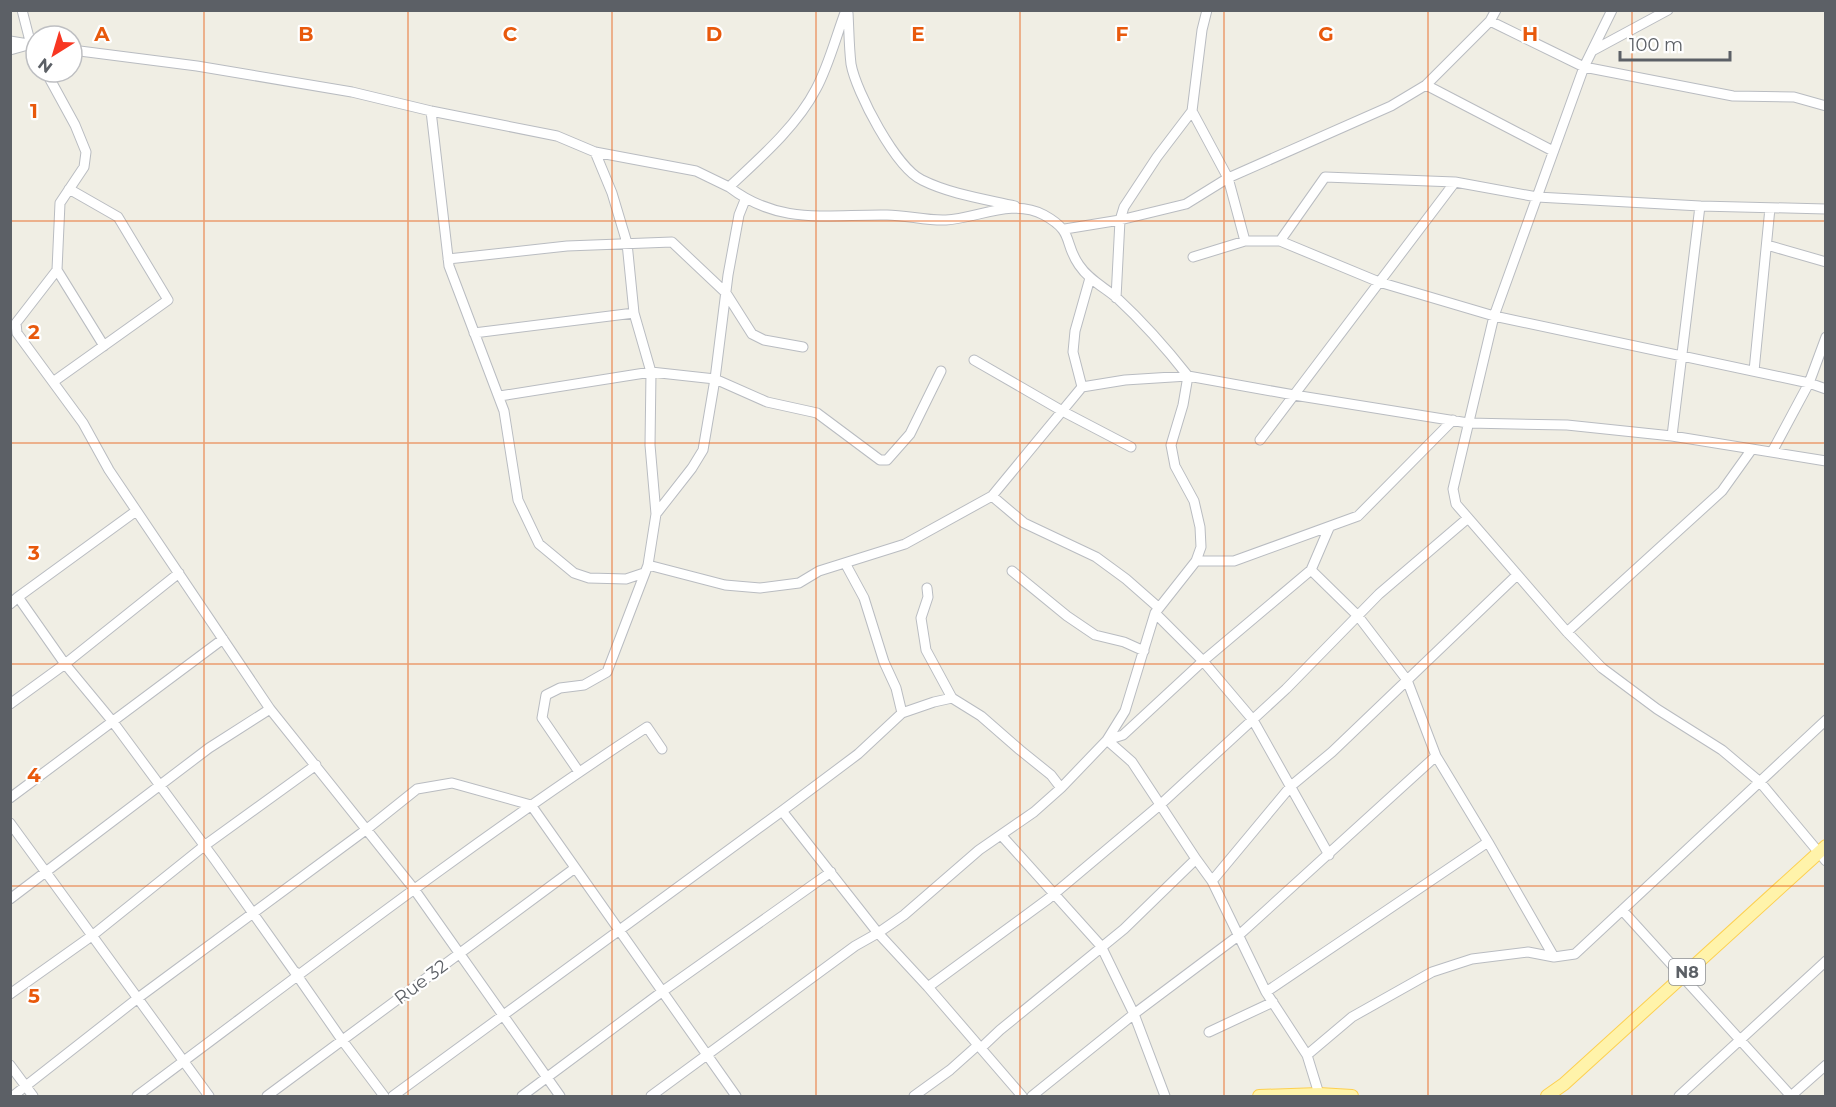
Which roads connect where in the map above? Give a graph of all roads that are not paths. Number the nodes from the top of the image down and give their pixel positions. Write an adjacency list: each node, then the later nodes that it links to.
1 (847, 10): 19 (street); 24 (street)
2 (1207, 10): 14 (street)
3 (1497, 10): 6 (street)
4 (1612, 10): 7 (street)
5 (1668, 10): 7 (street)
6 (1490, 21): 9 (street); 11 (street)
7 (1592, 51): 9 (street)
8 (84, 52): 13 (street)
9 (1584, 67): 12 (street); 15 (street)
10 (53, 84): 20 (street)
11 (1426, 85): 15 (street); 17 (street)
12 (1826, 106)
13 (431, 111): 16 (street); 34 (street)
14 (1192, 111): 17 (street); 27 (street)
15 (1553, 151): 21 (street)
16 (595, 152): 19 (street); 31 (street)
17 (1228, 178): 27 (street); 29 (street)
18 (1455, 182): 21 (street); 30 (street); 38 (street)
19 (729, 187): 22 (street)
20 (69, 189): 36 (street); 45 (street)
21 (1537, 197): 23 (street); 42 (street)
22 (746, 200): 24 (street); 39 (street)
23 (1700, 206): 25 (street); 47 (street)
24 (1024, 208): 28 (street)
25 (1770, 208): 26 (street); 32 (street)
26 (1826, 209)
27 (1120, 220): 28 (street); 40 (street)
28 (1065, 230): 37 (street)
29 (1245, 241): 30 (street); 33 (street)
30 (1280, 242): 38 (street)
31 (627, 243): 34 (street); 39 (street); 41 (street)
32 (1767, 245): 35 (street); 50 (street)
33 (1192, 257)
34 (448, 259): 43 (street)
35 (1826, 262)
36 (57, 270): 45 (street); 54 (street)
37 (1090, 278): 40 (street); 56 (street)
38 (1379, 282): 42 (street); 58 (street)
39 (726, 293): 46 (street); 53 (street)
40 (1116, 298): 52 (street)
41 (634, 313): 43 (street); 51 (street)
42 (1494, 316): 47 (street); 62 (street)
43 (474, 333): 59 (street)
44 (1826, 337): 55 (street)
45 (104, 346): 54 (street)
46 (803, 347)
47 (1683, 356): 50 (street); 63 (street)
48 (974, 360): 60 (street)
49 (941, 371): 53 (street)
50 (1754, 371): 55 (street)
51 (651, 372): 53 (street); 59 (street); 71 (street)
52 (1188, 376): 56 (street); 58 (street); 74 (street)
53 (715, 379): 71 (street)
54 (53, 382): 70 (street)
55 (1809, 382): 57 (street); 67 (street)
56 (1082, 387): 60 (street)
57 (1826, 389)
58 (1294, 395): 61 (street); 64 (street)
59 (500, 396): 76 (street)
60 (1064, 412): 65 (street); 69 (street)
61 (1453, 420): 62 (street); 73 (street)
62 (1468, 423): 63 (street); 72 (street)
63 (1671, 436): 66 (street)
64 (1260, 440)
65 (1131, 447)
66 (1752, 449): 67 (street); 85 (street)
67 (1772, 452): 68 (street)
68 (1826, 461)
69 (992, 496): 75 (street); 83 (street)
70 (136, 511): 79 (street); 82 (street)
71 (656, 514): 76 (street)
72 (1468, 518): 80 (street); 84 (street)
73 (1329, 528): 74 (street); 77 (street)
74 (1196, 561): 83 (street)
75 (845, 563): 76 (street); 94 (street)
76 (646, 569): 102 (street)
77 (1311, 570): 84 (street); 88 (street)
78 (1012, 572): 87 (street)
79 (179, 573): 86 (street); 89 (street)
80 (1517, 575): 85 (street); 90 (street)
81 (927, 588): 91 (street)
82 (14, 601): 89 (street)
83 (1157, 610): 87 (street); 88 (street)
84 (1358, 616): 90 (street); 95 (street)
85 (1567, 632): 103 (street)
86 (223, 639): 93 (street); 97 (street)
87 (1144, 651): 98 (street)
88 (1203, 661): 95 (street); 98 (street)
89 (65, 664): 92 (street); 97 (street)
90 (1407, 680): 100 (street); 105 (street)
91 (952, 698): 94 (street); 106 (street)
92 (10, 704)
93 (270, 709): 101 (street); 104 (street)
94 (902, 713): 110 (street)
95 (1253, 720): 105 (street); 108 (street)
96 (1826, 720): 103 (street)
97 (113, 722): 104 (street); 107 (street)
98 (1107, 740): 106 (street); 108 (street)
99 (662, 749): 102 (street)
100 (1436, 756): 114 (street); 117 (street)
101 (316, 765): 112 (street); 115 (street)
102 (579, 772): 109 (street)
103 (1760, 782): 116 (street); 126 (street)
104 (159, 786): 115 (street); 120 (street)
105 (1291, 786): 117 (street); 122 (street)
106 (1061, 789): 113 (street)
107 (10, 798)
108 (1161, 804): 118 (street); 124 (street)
109 (531, 805): 112 (street); 119 (street); 123 (street)
110 (782, 811): 121 (street); 128 (street)
111 (10, 823): 120 (street)
112 (367, 830): 123 (street); 127 (street)
113 (1002, 836): 124 (street); 129 (street)
114 (1488, 842): 134 (street); 140 (street)
115 (204, 846): 127 (street); 130 (street)
116 (1823, 853): 137 (main road, N8)
117 (1329, 855): 131 (street)
118 (1196, 859): 122 (street); 132 (street)
119 (574, 868): 128 (street); 133 (street, Rue 32)
120 (47, 872): 125 (street); 130 (street)
121 (831, 872): 129 (street); 139 (street)
122 (1212, 881): 131 (street)
123 (414, 889): 133 (street); 136 (street)
124 (1055, 894): 132 (street); 138 (street)
125 (10, 898)
126 (1622, 910): 134 (street); 137 (street)
127 (253, 913): 136 (street); 142 (street)
128 (619, 929): 139 (street); 144 (street)
129 (878, 933): 138 (street); 150 (street)
130 (93, 935): 141 (street); 142 (street)
131 (1238, 936): 140 (street); 145 (street)
132 (1101, 946): 145 (street); 149 (street)
133 (459, 954): 144 (street); 147 (street, Rue 32)
134 (1554, 957): 151 (street)
135 (1826, 962): 148 (street)
136 (297, 974): 147 (street); 152 (street)
137 (1681, 977): 148 (street); 175 (main road, N8)
138 (928, 987): 149 (street)
139 (663, 992): 150 (street); 155 (street)
140 (1266, 992): 143 (street)
141 (10, 994)
142 (138, 998): 152 (street); 156 (street)
143 (1273, 1002): 146 (street); 151 (street)
144 (504, 1014): 155 (street); 164 (street)
145 (1134, 1014): 171 (street); 172 (street)
146 (1209, 1032)
147 (342, 1040): 162 (street, Rue 32); 163 (street)
148 (1740, 1041): 176 (street); 177 (street)
149 (980, 1046): 169 (street); 170 (street)
150 (708, 1054): 167 (street); 168 (street)
151 (1307, 1055): 157 (street)
152 (184, 1062): 160 (street); 161 (street)
153 (10, 1065): 156 (street)
154 (1826, 1065): 177 (street)
155 (546, 1078): 165 (street); 166 (street)
156 (27, 1086): 158 (street); 159 (street)
157 (1319, 1094): 173 (main road); 174 (main road)
158 (13, 1096)
159 (33, 1096)
160 (137, 1096)
161 (209, 1096)
162 (267, 1096)
163 (384, 1096)
164 (393, 1096)
165 (522, 1096)
166 (560, 1096)
167 (651, 1096)
168 (736, 1096)
169 (914, 1096)
170 (1022, 1096)
171 (1032, 1096)
172 (1165, 1096)
173 (1259, 1096)
174 (1352, 1096)
175 (1547, 1096)
176 (1679, 1096)
177 (1791, 1096)

